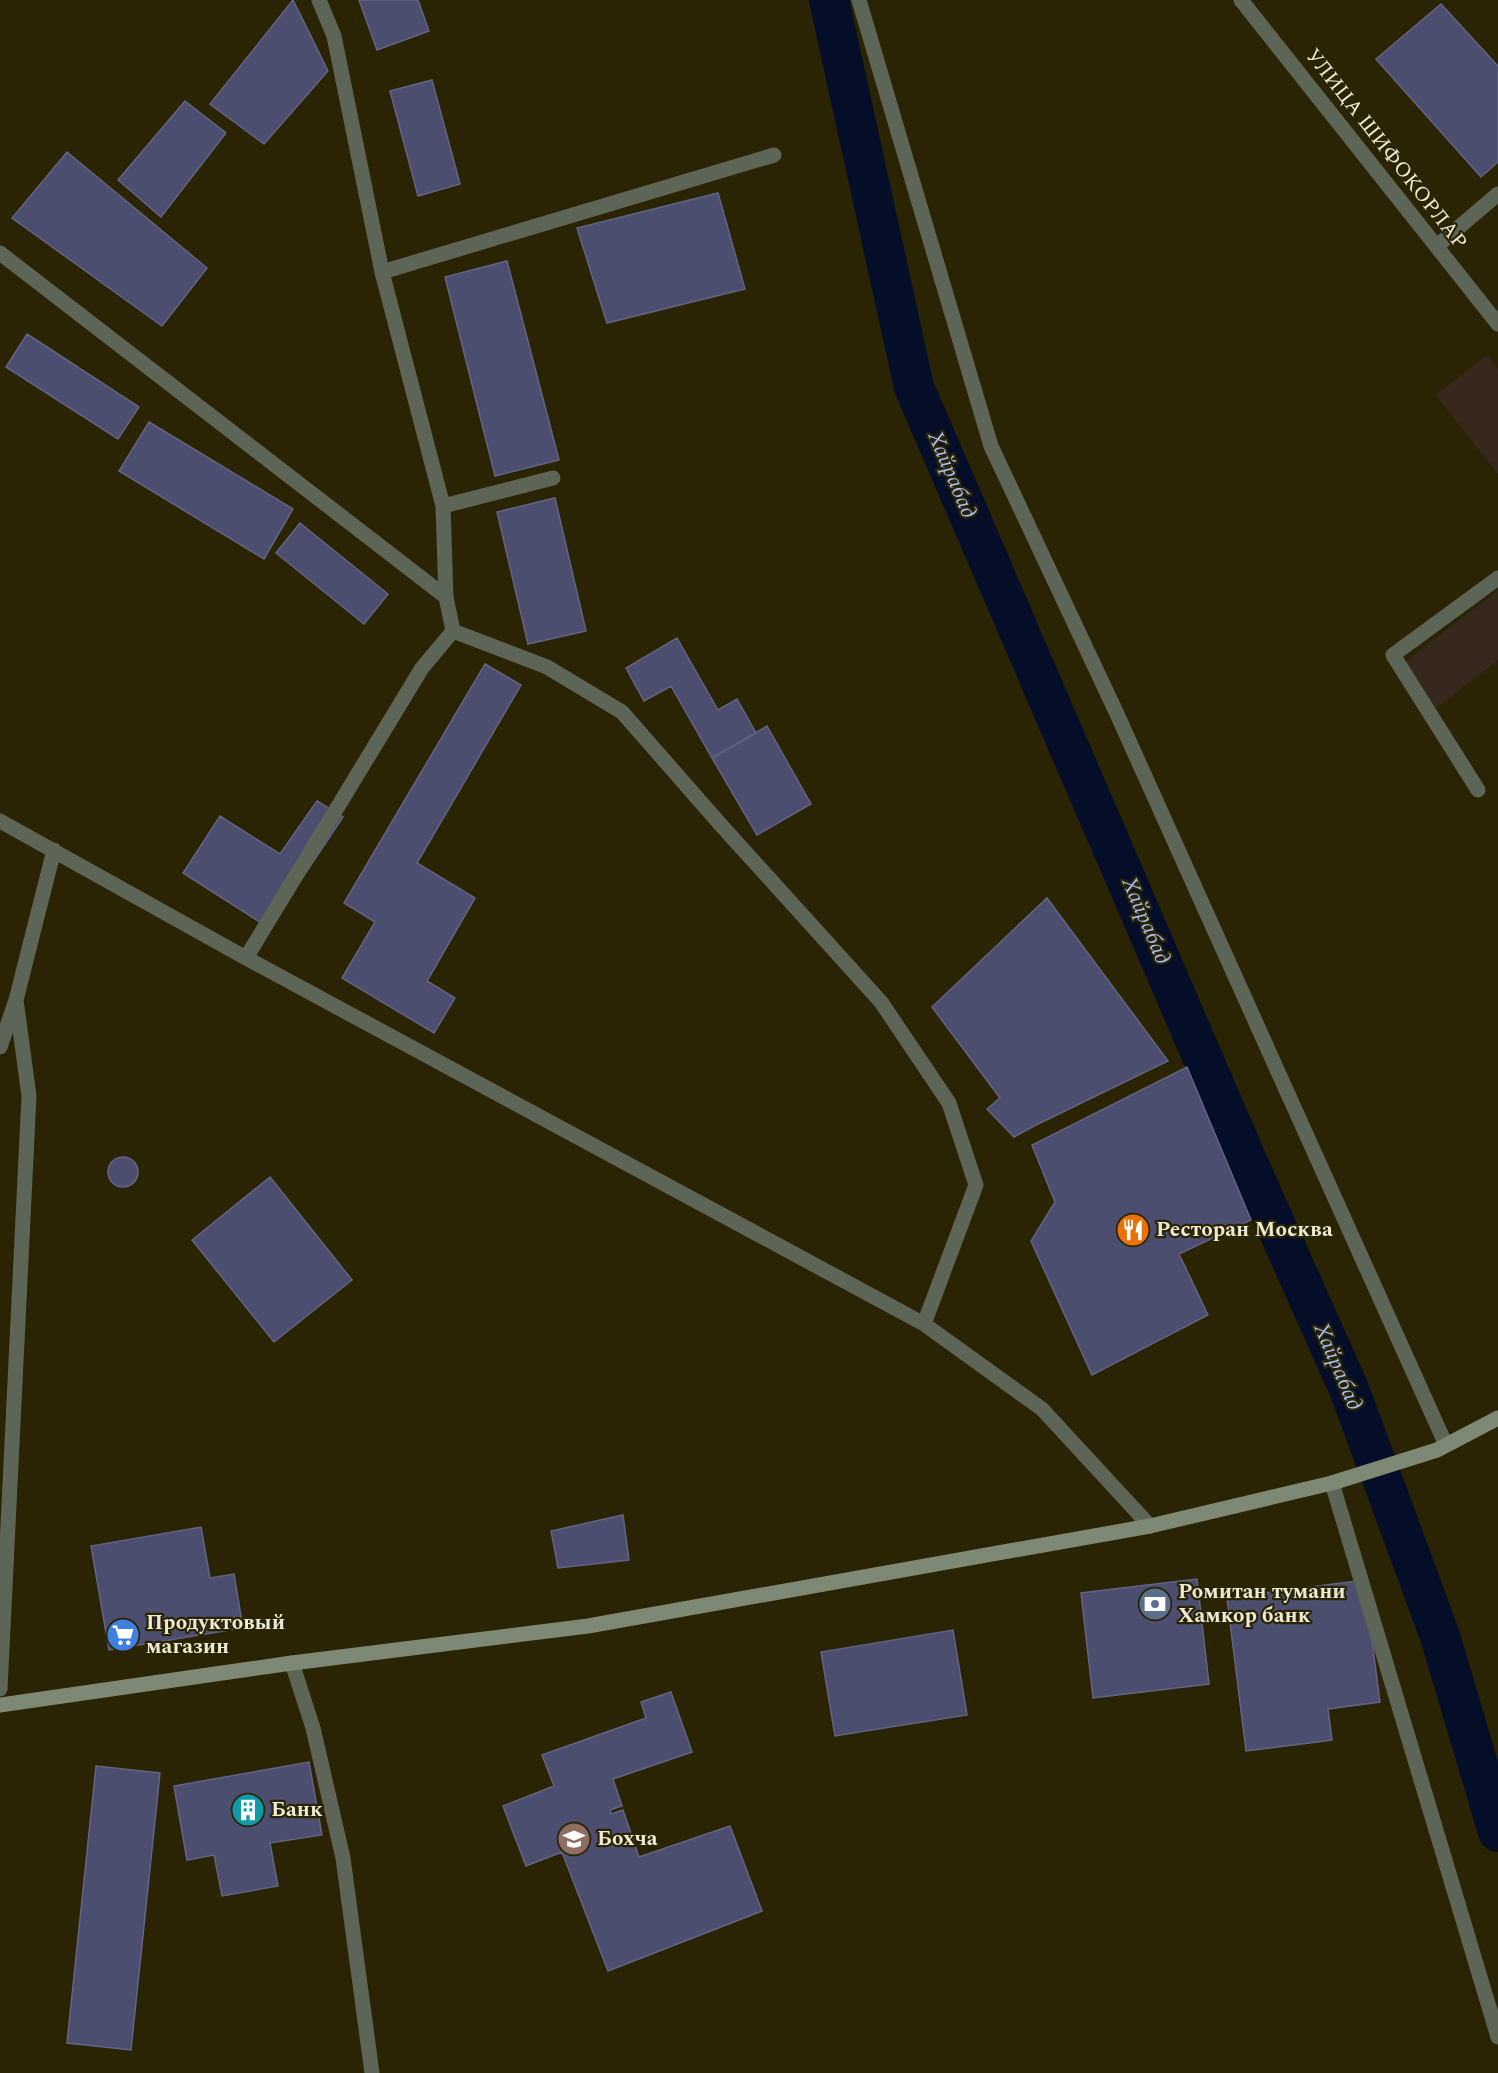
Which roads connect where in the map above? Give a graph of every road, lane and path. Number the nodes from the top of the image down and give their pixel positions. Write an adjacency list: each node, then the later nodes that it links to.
1 (319, 0): 8 (street)
2 (859, 0): 23 (street)
3 (1241, 0): 6 (street, УЛИЦА ШИФОКОРЛАР)
4 (774, 155): 8 (street)
5 (1498, 194): 6 (street)
6 (1437, 246): 9 (street, УЛИЦА ШИФОКОРЛАР)
7 (0, 253): 13 (street)
8 (382, 272): 11 (street)
9 (1498, 324)
10 (553, 478): 11 (street)
11 (444, 506): 13 (street)
12 (1498, 578): 15 (street)
13 (446, 597): 14 (street)
14 (453, 631): 18 (street); 21 (street)
15 (1478, 790)
16 (0, 821): 17 (street)
17 (54, 850): 18 (street); 19 (street)
18 (246, 958): 21 (street)
19 (16, 1000): 20 (street); 27 (street)
20 (0, 1047)
21 (924, 1324): 25 (street)
22 (1498, 1418): 23 (street)
23 (1442, 1448): 24 (street)
24 (1340, 1480): 25 (street); 29 (street)
25 (1150, 1526): 26 (street)
26 (292, 1663): 28 (street); 30 (street)
27 (0, 1689)
28 (0, 1705)
29 (1498, 2037)
30 (372, 2073)

